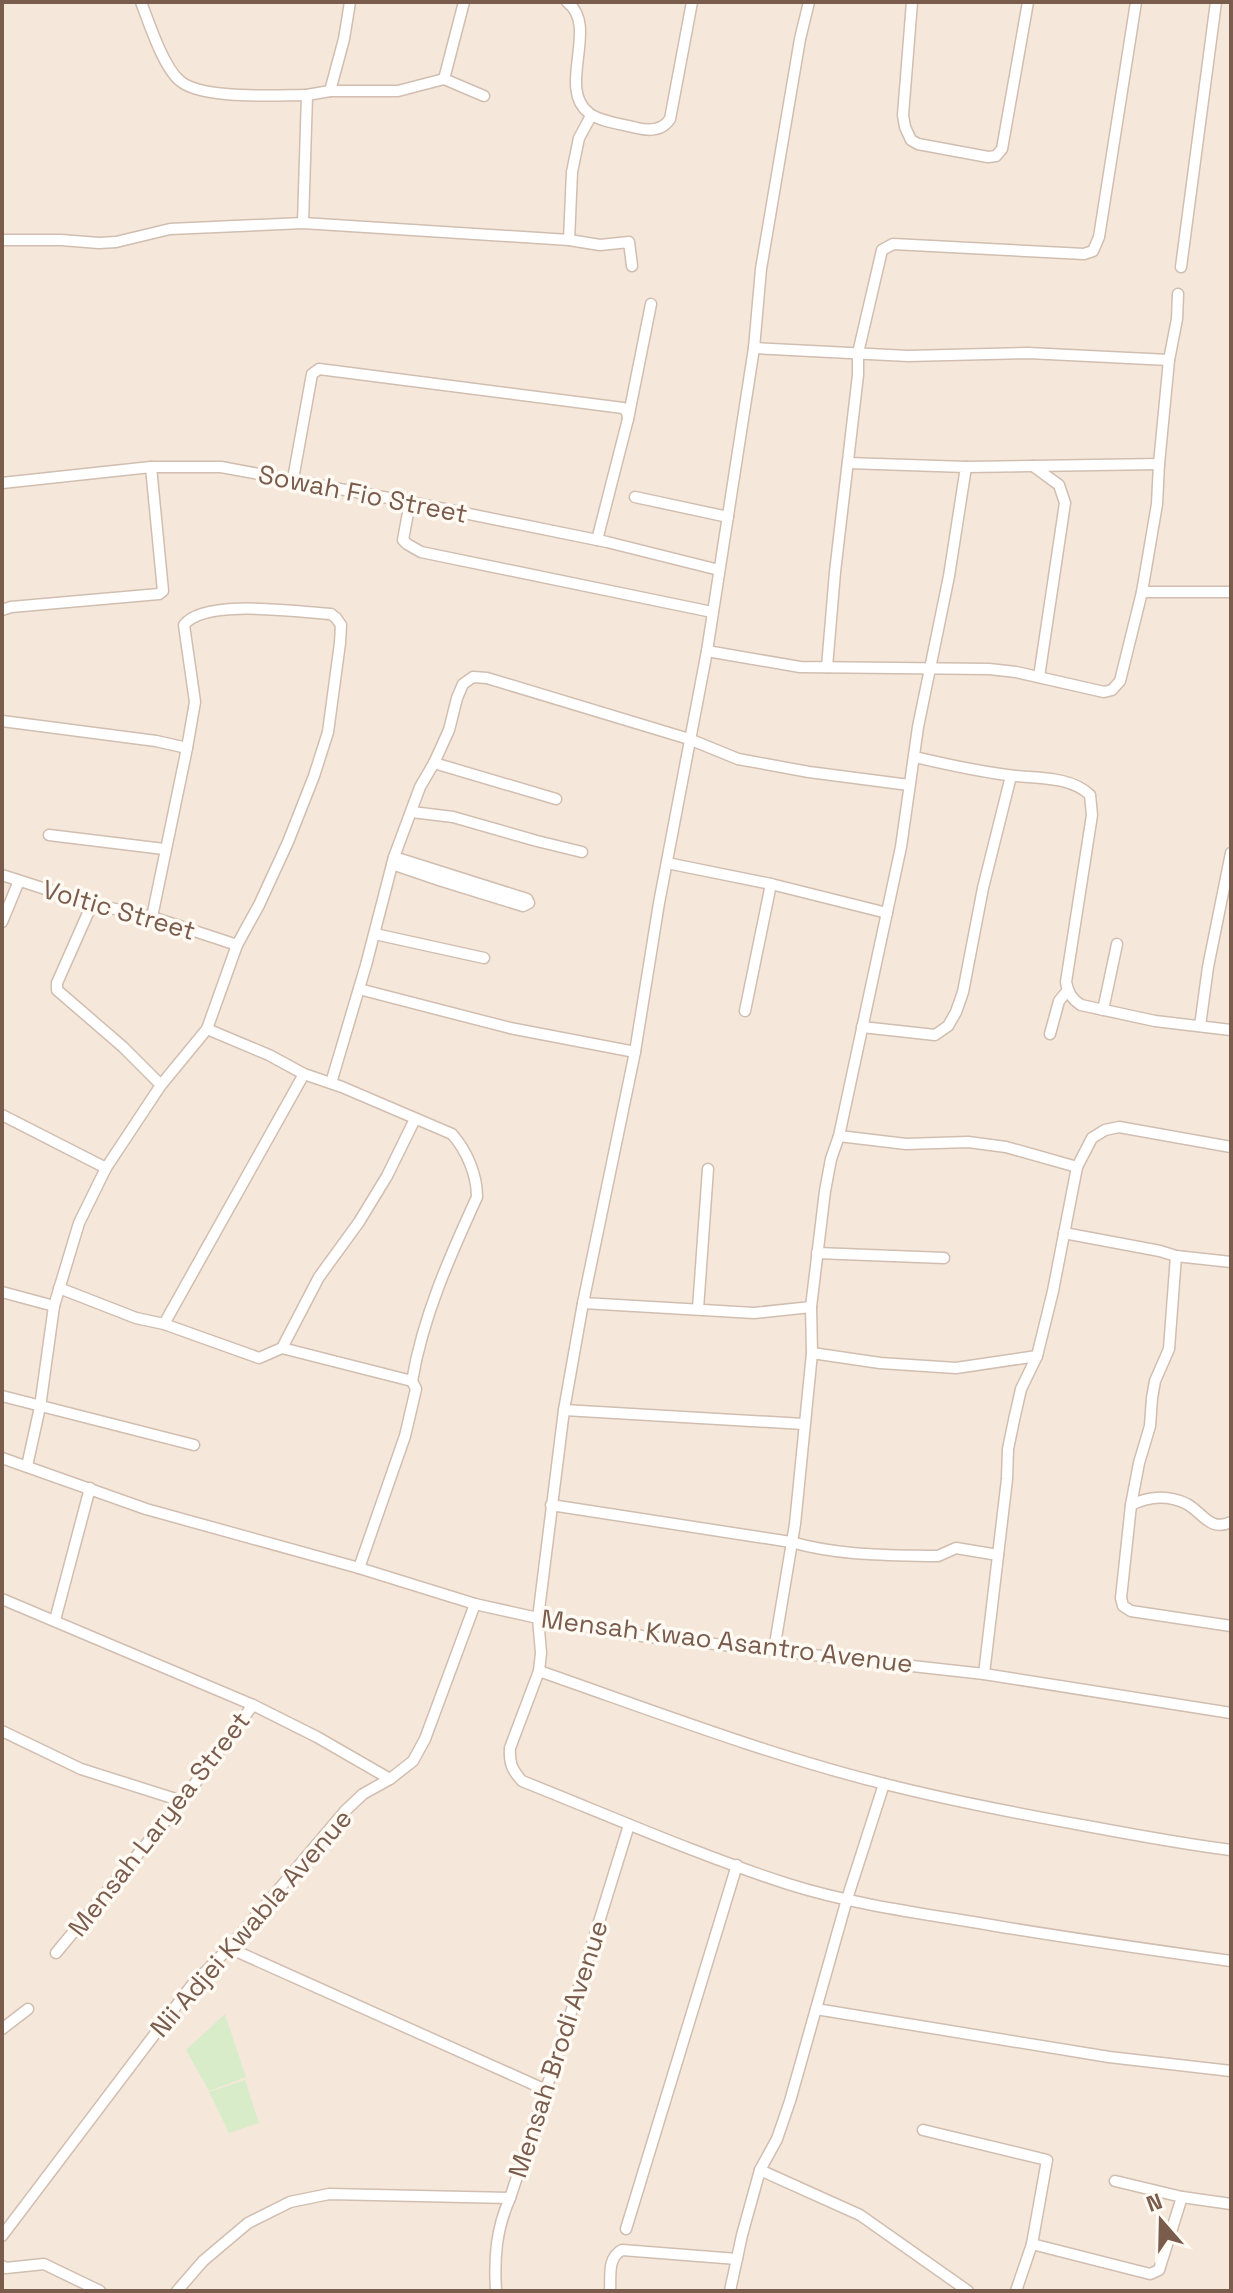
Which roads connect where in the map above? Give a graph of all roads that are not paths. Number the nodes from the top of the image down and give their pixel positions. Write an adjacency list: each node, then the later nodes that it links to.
1 (141, 2): 13 (street)
2 (350, 2): 12 (street)
3 (464, 2): 11 (street)
4 (567, 2): 15 (street)
5 (692, 2): 15 (street)
6 (809, 2): 23 (street)
7 (912, 2): 8 (street)
8 (1028, 2)
9 (1136, 2): 24 (street)
10 (1216, 2): 20 (street)
11 (444, 79): 12 (street); 14 (street)
12 (330, 91): 13 (street)
13 (307, 95): 16 (street)
14 (484, 96)
15 (591, 116): 18 (street)
16 (303, 223): 17 (street); 18 (street)
17 (2, 240)
18 (569, 240): 19 (street)
19 (632, 266)
20 (1181, 267)
21 (1178, 294): 25 (street)
22 (651, 304): 26 (street)
23 (754, 348): 24 (street); 36 (street)
24 (858, 353): 25 (street); 27 (street)
25 (1169, 360): 28 (street)
26 (628, 419): 32 (street); 37 (street)
27 (848, 463): 31 (street); 44 (street)
28 (1159, 464): 29 (street); 39 (street)
29 (1033, 466): 31 (street); 46 (street)
30 (151, 467): 32 (street, Sowah Fio Street); 33 (street, Sowah Fio Street); 41 (street)
31 (966, 467): 45 (street)
32 (293, 479): 35 (street, Sowah Fio Street)
33 (2, 483)
34 (635, 497): 36 (street)
35 (410, 502): 37 (street, Sowah Fio Street); 42 (street)
36 (728, 517): 38 (street)
37 (597, 540): 38 (street, Sowah Fio Street)
38 (719, 570): 42 (street)
39 (1142, 592): 40 (street); 46 (street)
40 (1231, 592)
41 (2, 610)
42 (712, 612): 43 (street)
43 (707, 651): 44 (street); 48 (street)
44 (827, 667): 45 (street)
45 (931, 668): 46 (street); 50 (street)
46 (1039, 677)
47 (2, 721): 49 (street)
48 (689, 739): 51 (street); 53 (street); 61 (street)
49 (187, 748): 57 (street); 72 (street)
50 (915, 757): 52 (street); 53 (street)
51 (434, 763): 54 (street); 55 (street)
52 (1011, 776): 75 (street); 79 (street)
53 (909, 785): 67 (street)
54 (556, 799)
55 (412, 812): 58 (street); 60 (street)
56 (49, 835): 57 (street)
57 (164, 849): 68 (street)
58 (582, 852)
59 (1231, 853): 78 (street)
60 (393, 861): 65 (street); 70 (street)
61 (667, 863): 64 (street); 83 (street)
62 (2, 875): 63 (street, Voltic Street)
63 (19, 881): 66 (street, Voltic Street); 69 (street)
64 (771, 884): 67 (street); 77 (street)
65 (477, 888)
66 (92, 904): 68 (street, Voltic Street); 86 (street)
67 (887, 913): 79 (street)
68 (152, 917): 72 (street, Voltic Street)
69 (2, 922)
70 (375, 934): 73 (street); 74 (street)
71 (1117, 944): 76 (street)
72 (237, 945): 80 (street)
73 (484, 958)
74 (359, 989): 83 (street); 85 (street)
75 (1068, 990): 76 (street); 82 (street)
76 (1103, 1010): 78 (street)
77 (745, 1011)
78 (1200, 1026): 81 (street)
79 (862, 1027): 89 (street)
80 (207, 1029): 84 (street); 86 (street)
81 (1231, 1030)
82 (1050, 1034)
83 (635, 1052): 101 (street)
84 (304, 1074): 85 (street); 105 (street)
85 (331, 1083): 88 (street)
86 (161, 1085): 92 (street)
87 (2, 1115): 92 (street)
88 (415, 1119): 106 (street); 109 (street)
89 (839, 1136): 91 (street); 95 (street)
90 (1231, 1147): 91 (street)
91 (1077, 1167): 94 (street)
92 (106, 1168): 99 (street)
93 (708, 1169): 104 (street)
94 (1064, 1233): 96 (street); 108 (street)
95 (817, 1253): 97 (street); 103 (street)
96 (1176, 1256): 98 (street); 119 (street)
97 (944, 1258)
98 (1231, 1262)
99 (59, 1288): 102 (street); 105 (street)
100 (2, 1292): 102 (street)
101 (583, 1303): 104 (street); 112 (street)
102 (54, 1306): 111 (street)
103 (811, 1307): 104 (street); 107 (street)
104 (698, 1309)
105 (164, 1324): 106 (street)
106 (282, 1348): 109 (street)
107 (812, 1353): 108 (street); 113 (street)
108 (1037, 1356): 122 (street)
109 (412, 1381): 123 (street)
110 (2, 1396): 111 (street)
111 (40, 1407): 114 (street); 116 (street)
112 (564, 1410): 113 (street); 118 (street)
113 (804, 1424): 121 (street)
114 (194, 1445)
115 (2, 1458): 116 (street, Mensah Kwao Asantro Avenue)
116 (27, 1466): 117 (street, Mensah Kwao Asantro Avenue)
117 (90, 1488): 123 (street, Mensah Kwao Asantro Avenue); 127 (street)
118 (551, 1505): 121 (street); 126 (street)
119 (1131, 1505): 120 (street); 128 (street)
120 (1231, 1522)
121 (791, 1542): 122 (street); 129 (street)
122 (998, 1555): 131 (street)
123 (359, 1568): 125 (street, Mensah Kwao Asantro Avenue)
124 (2, 1599): 127 (street)
125 (475, 1604): 126 (street, Mensah Kwao Asantro Avenue); 135 (street, Nii Adjei Kwabla Avenue)
126 (538, 1618): 129 (street, Mensah Kwao Asantro Avenue); 130 (street)
127 (55, 1620): 132 (street)
128 (1231, 1626)
129 (774, 1650): 131 (street, Mensah Kwao Asantro Avenue)
130 (539, 1671): 136 (street); 138 (street)
131 (984, 1674): 133 (street, Mensah Kwao Asantro Avenue)
132 (253, 1705): 135 (street, Mensah Laryea Street); 137 (street, Mensah Laryea Street)
133 (1231, 1713)
134 (2, 1731): 137 (street)
135 (390, 1779): 142 (street, Nii Adjei Kwabla Avenue)
136 (884, 1784): 139 (street); 141 (street)
137 (182, 1801): 143 (street, Mensah Laryea Street)
138 (629, 1825): 140 (street); 149 (street, Mensah Brodi Avenue)
139 (1231, 1850)
140 (737, 1865): 141 (street); 156 (street)
141 (847, 1899): 144 (street); 146 (street)
142 (229, 1948): 149 (street); 157 (street, Nii Adjei Kwabla Avenue)
143 (56, 1953)
144 (1231, 1961)
145 (28, 2009): 147 (street)
146 (816, 2009): 148 (street); 151 (street)
147 (2, 2029)
148 (1231, 2071)
149 (546, 2090): 154 (street, Mensah Brodi Avenue)
150 (923, 2130): 158 (street)
151 (760, 2170): 159 (street); 166 (street)
152 (1115, 2181): 153 (street)
153 (1182, 2197): 155 (street); 158 (street)
154 (510, 2198): 162 (street, Mensah Brodi Avenue); 163 (street)
155 (1231, 2204)
156 (626, 2229)
157 (2, 2236)
158 (1032, 2244): 167 (street)
159 (737, 2259): 164 (street); 165 (street)
160 (2, 2266): 161 (street)
161 (100, 2291)
162 (177, 2291)
163 (496, 2291)
164 (610, 2291)
165 (730, 2291)
166 (968, 2291)
167 (1016, 2291)

